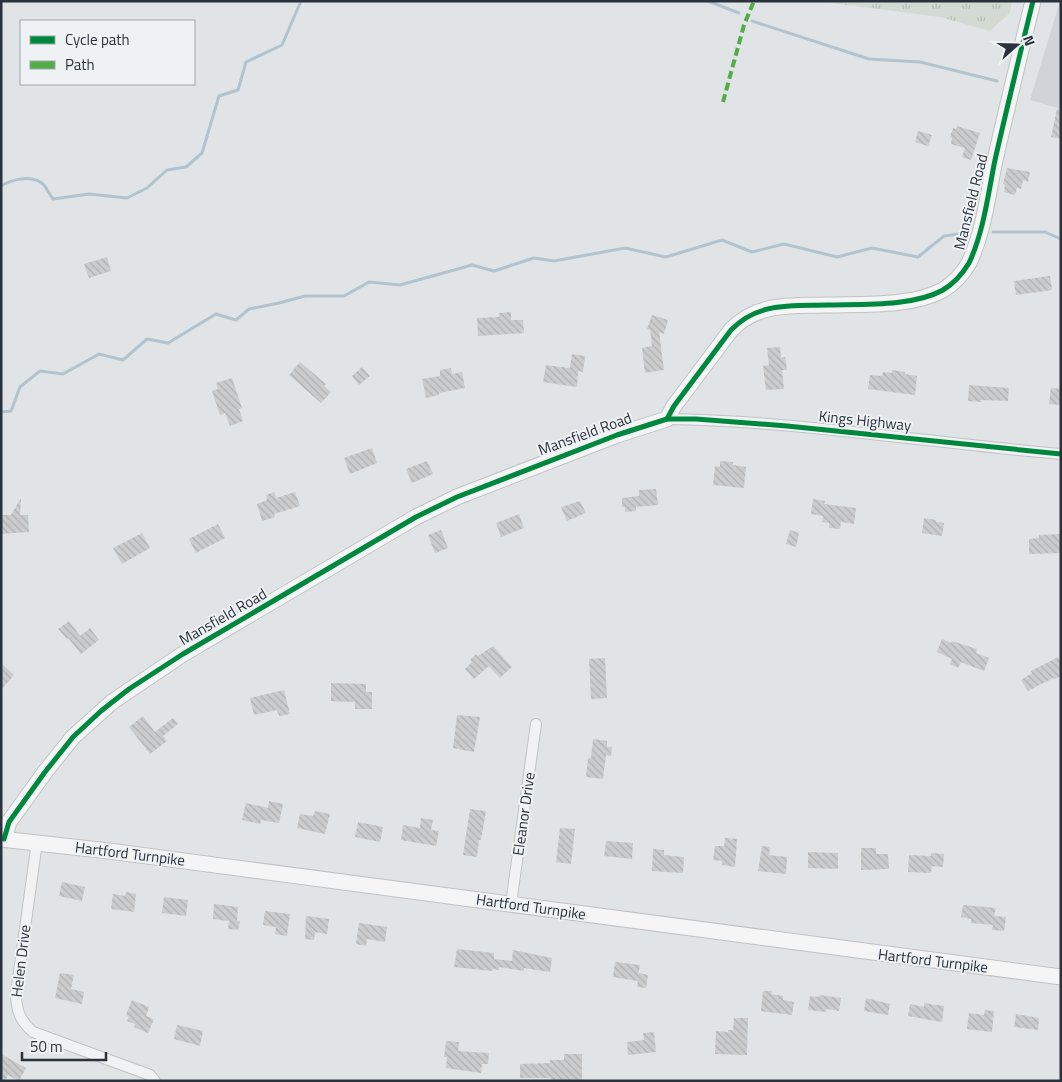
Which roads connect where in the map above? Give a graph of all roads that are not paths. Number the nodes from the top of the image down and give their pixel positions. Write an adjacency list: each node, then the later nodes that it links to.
1 (1033, 1): 2 (street, Mansfield Road)
2 (667, 419): 3 (street, Kings Highway); 5 (street, Mansfield Road)
3 (1061, 454)
4 (536, 724): 7 (street, Eleanor Drive)
5 (3, 839): 6 (street, Hartford Turnpike)
6 (37, 842): 7 (street, Hartford Turnpike); 9 (street, Helen Drive)
7 (511, 904): 8 (street, Hartford Turnpike)
8 (1061, 977)
9 (155, 1081)

